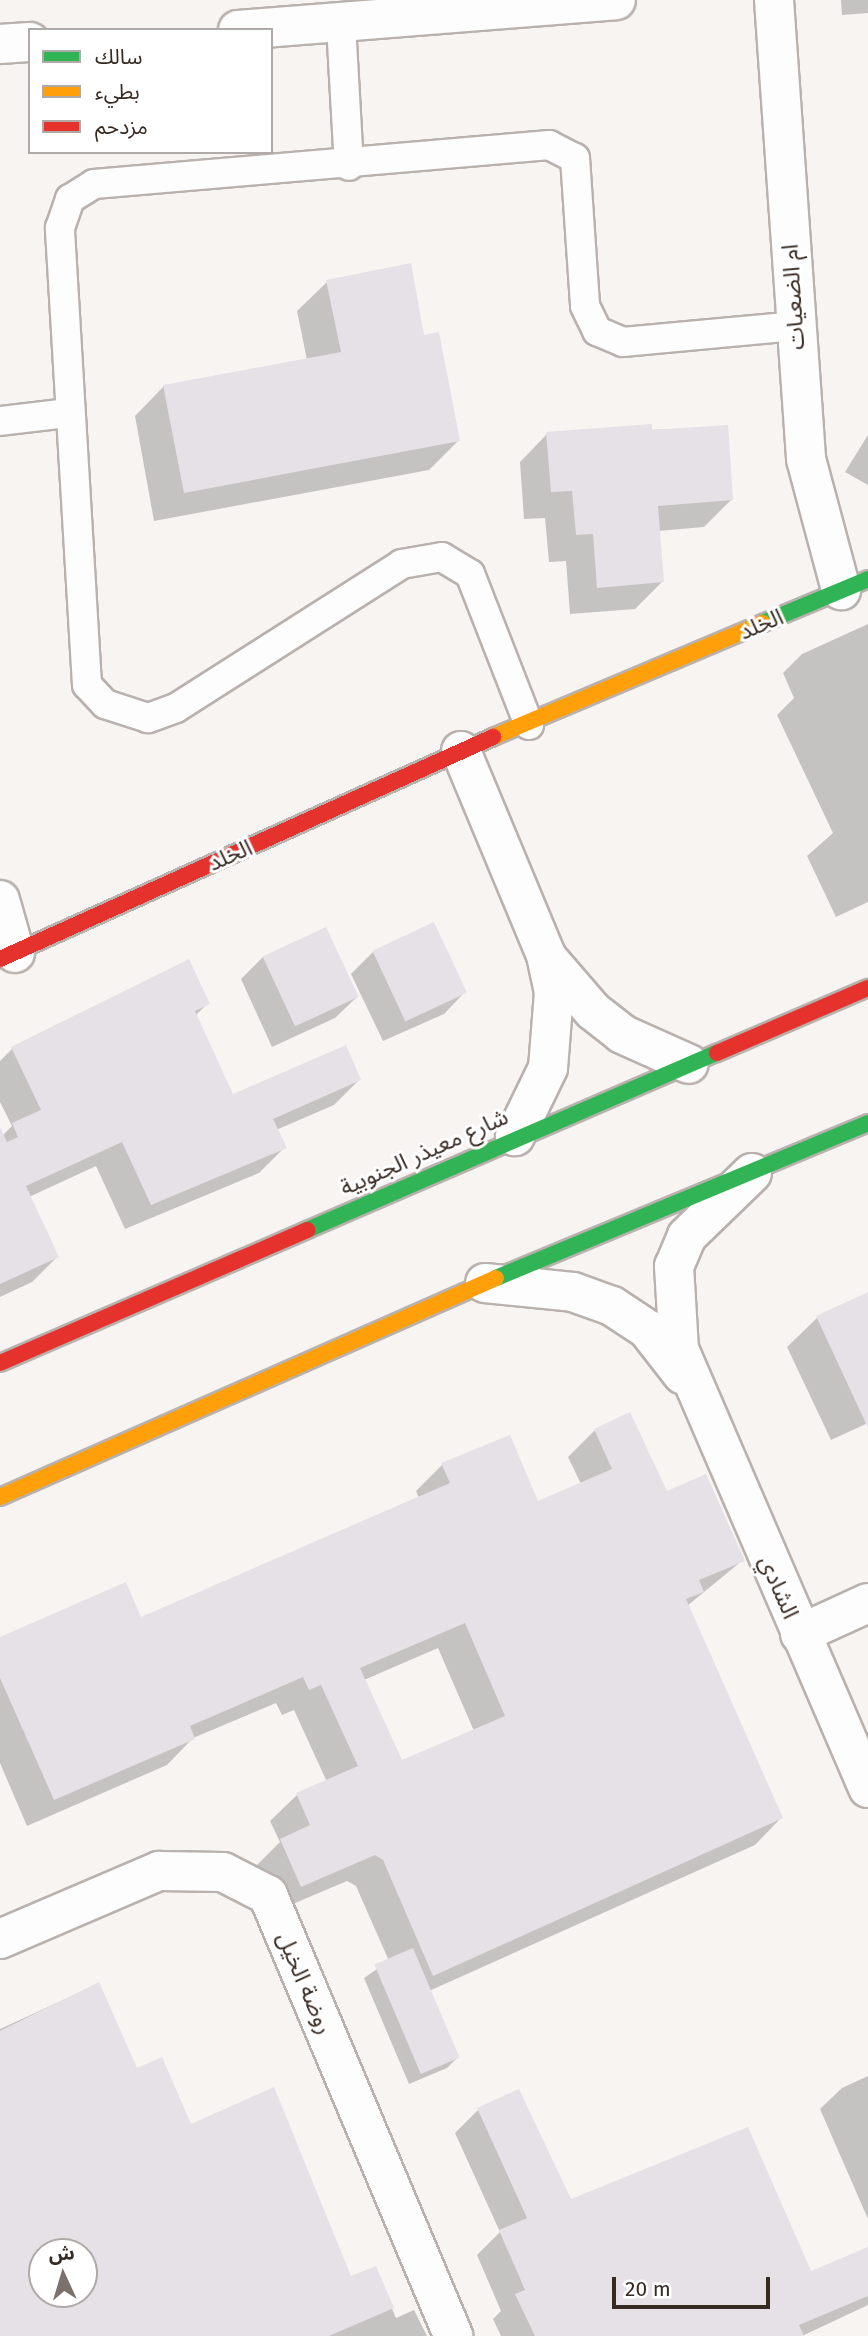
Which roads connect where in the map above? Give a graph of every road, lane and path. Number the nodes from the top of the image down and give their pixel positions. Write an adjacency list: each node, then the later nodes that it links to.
1 (616, 0): 3 (street)
2 (774, 0): 8 (street, ام الضعيات)
3 (341, 24): 4 (street); 7 (lane)
4 (272, 28)
5 (28, 42): 6 (street)
6 (0, 44)
7 (349, 166): 8 (lane); 9 (lane)
8 (794, 326): 11 (street, ام الضعيات)
9 (68, 413): 10 (lane); 12 (lane)
10 (0, 421)
11 (855, 585): 12 (street, الخلد)
12 (529, 724): 13 (street, الخلد)
13 (461, 751): 15 (street); 16 (street, الخلد)
14 (0, 900): 16 (street)
15 (546, 955): 18 (street); 20 (street)
16 (7, 956)
17 (868, 988): 18 (street, شارع معيذر الجنوبية)
18 (689, 1064): 20 (street, شارع معيذر الجنوبية)
19 (868, 1123): 21 (street)
20 (515, 1136): 23 (street, شارع معيذر الجنوبية)
21 (752, 1173): 22 (street); 24 (street, الشادي)
22 (485, 1283): 24 (street, الشادي); 25 (street)
23 (0, 1363)
24 (691, 1384): 27 (street, الشادي)
25 (0, 1497)
26 (868, 1603): 27 (street)
27 (800, 1634): 28 (street, الشادي)
28 (868, 1788)
29 (0, 1939): 30 (street, روضة الخيل)
30 (453, 2336)

